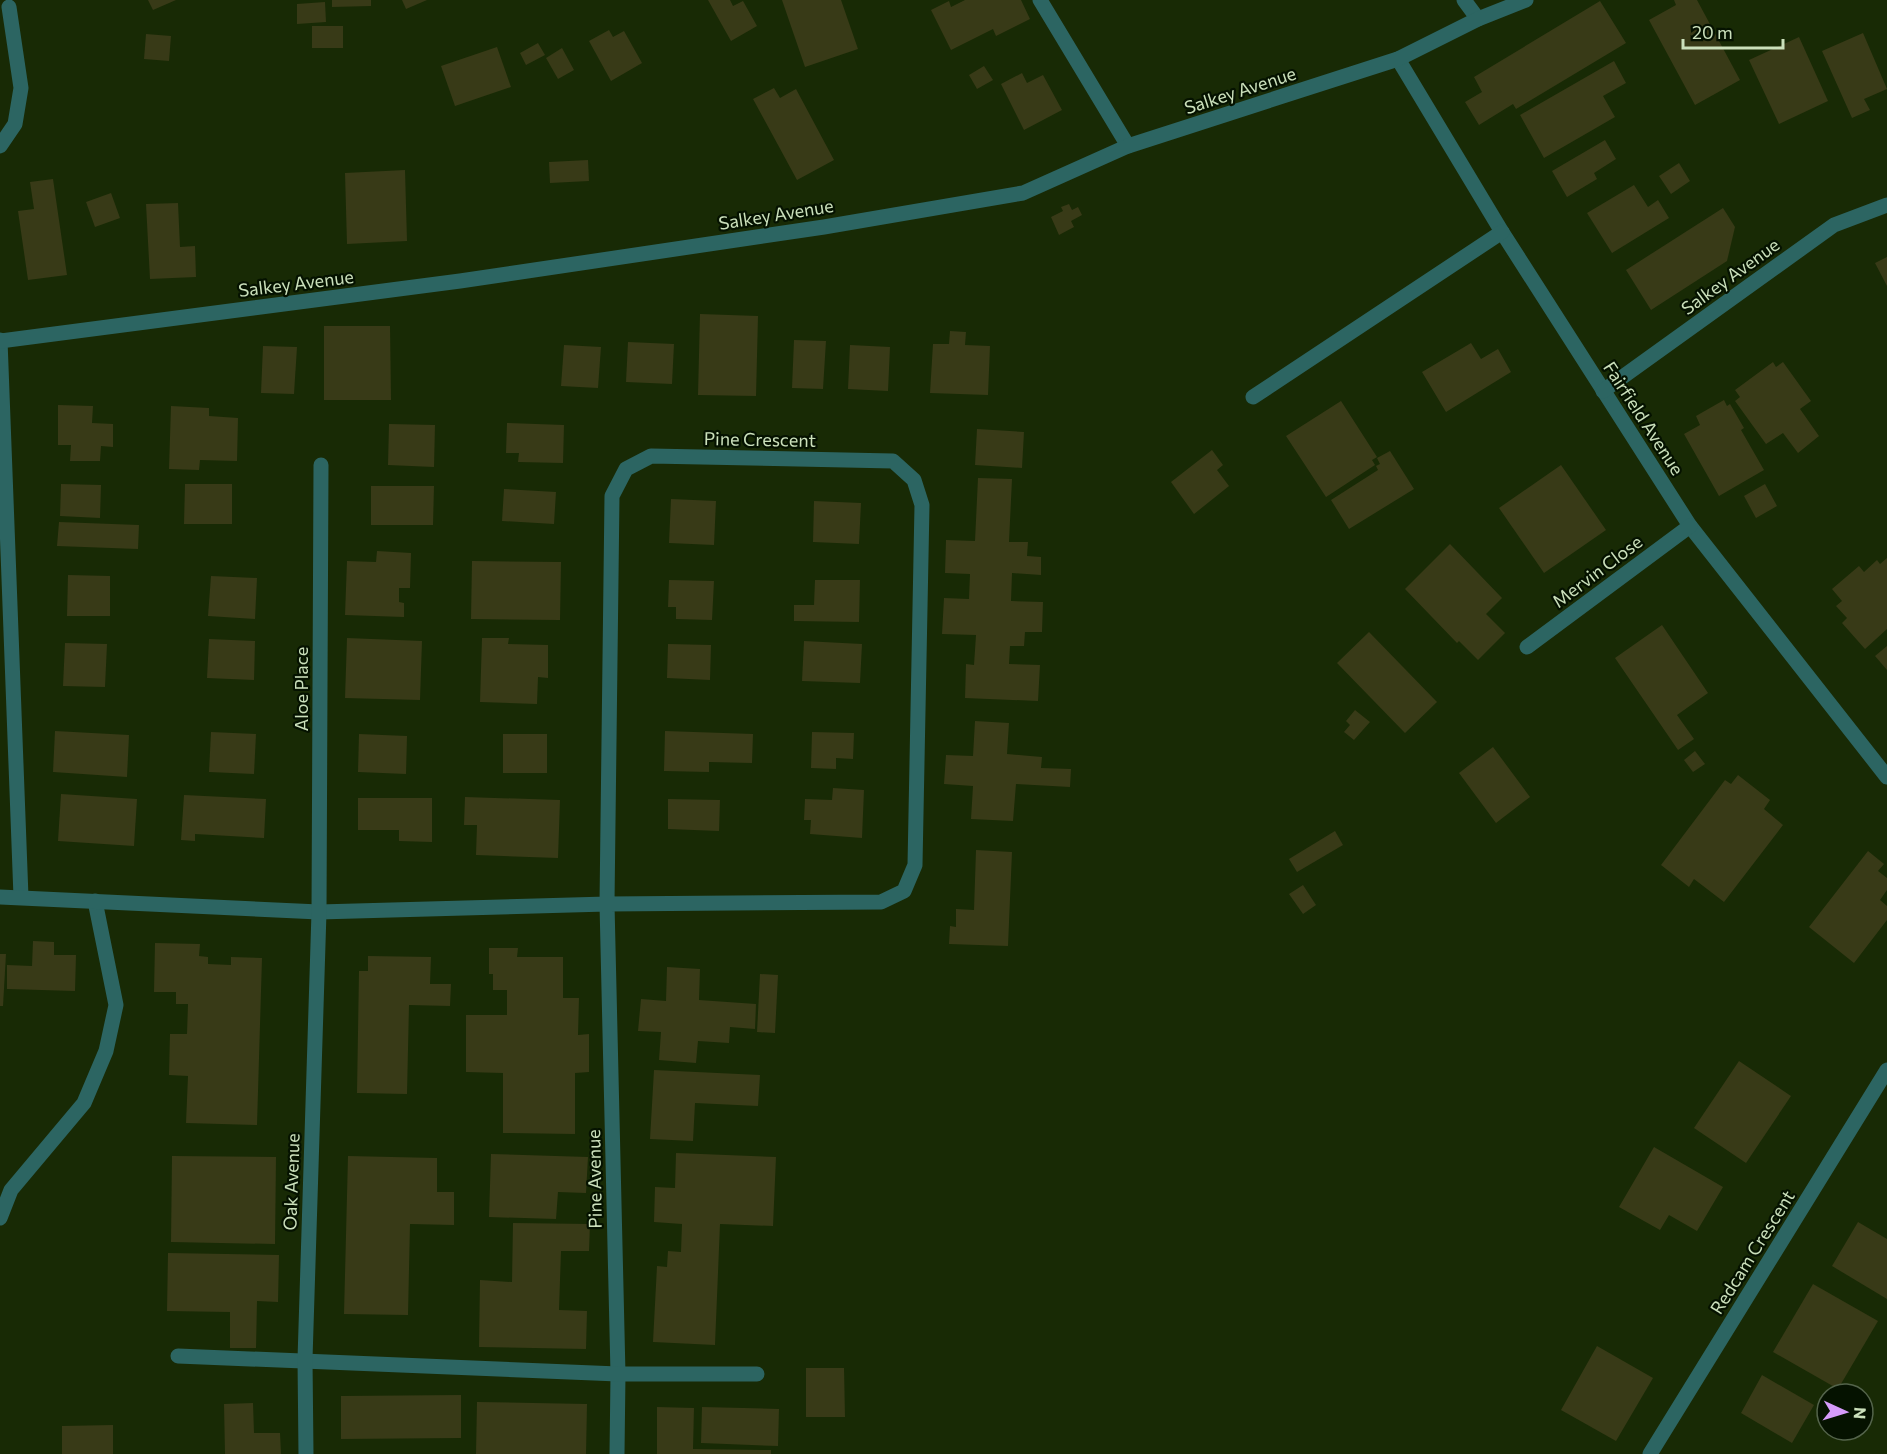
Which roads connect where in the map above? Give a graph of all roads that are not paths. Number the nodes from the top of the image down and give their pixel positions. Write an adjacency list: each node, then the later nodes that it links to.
1 (1040, 0): 8 (street)
2 (1464, 0): 5 (street)
3 (1526, 0): 5 (street, Salkey Avenue)
4 (9, 7): 7 (street)
5 (1478, 19): 6 (street, Salkey Avenue)
6 (1398, 59): 8 (street, Salkey Avenue); 10 (street, Fairfield Avenue)
7 (0, 146)
8 (1128, 146): 11 (street, Salkey Avenue)
9 (1887, 205): 12 (street, Salkey Avenue)
10 (1503, 232): 12 (street, Fairfield Avenue); 13 (street)
11 (0, 340): 19 (street)
12 (1603, 391): 15 (street, Fairfield Avenue)
13 (1253, 397)
14 (321, 465): 22 (street, Aloe Place)
15 (1690, 526): 16 (street, Mervin Close); 17 (street, Fairfield Avenue)
16 (1527, 647)
17 (1887, 777)
18 (0, 897): 19 (street)
19 (21, 897): 20 (street)
20 (95, 901): 22 (street); 24 (street)
21 (607, 904): 21 (street, Pine Crescent); 22 (street); 27 (street, Pine Avenue)
22 (319, 912): 26 (street, Oak Avenue)
23 (1887, 1070): 31 (street, Redcam Crescent)
24 (0, 1218)
25 (178, 1356): 26 (street)
26 (305, 1359): 27 (street); 29 (street, Oak Avenue)
27 (618, 1374): 28 (street); 30 (street, Pine Avenue)
28 (757, 1374)
29 (306, 1454)
30 (617, 1454)
31 (1650, 1454)

